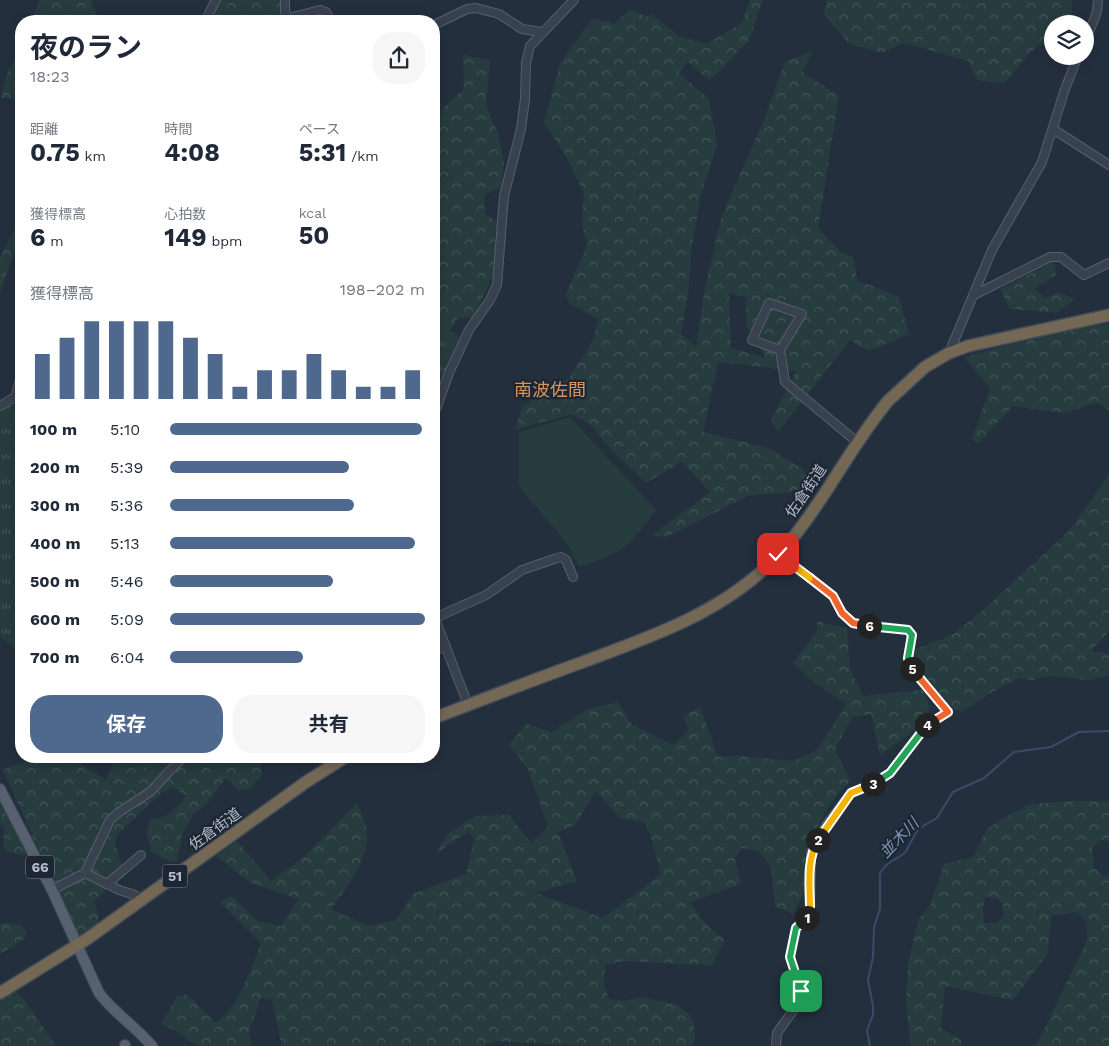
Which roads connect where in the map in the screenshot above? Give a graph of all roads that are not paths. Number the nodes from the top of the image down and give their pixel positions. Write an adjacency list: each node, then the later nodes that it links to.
1 (216, 0): 5 (street)
2 (285, 0): 6 (street)
3 (574, 0): 11 (street)
4 (1098, 0): 9 (street)
5 (207, 15)
6 (286, 15)
7 (301, 15): 8 (street)
8 (328, 15)
9 (1094, 20)
10 (440, 22): 11 (street)
11 (542, 32): 21 (street)
12 (1074, 65): 13 (street)
13 (1053, 129): 14 (street); 16 (street)
14 (1109, 165)
15 (1109, 263): 16 (street)
16 (974, 295): 19 (street)
17 (1109, 315): 19 (highway, 佐倉街道)
18 (780, 350): 18 (street); 23 (street)
19 (949, 353): 23 (highway, 佐倉街道)
20 (15, 397): 22 (street)
21 (440, 398)
22 (0, 406)
23 (856, 442): 24 (highway, 佐倉街道)
24 (778, 554): 30 (highway, 佐倉街道); 43 (street)
25 (572, 577): 26 (street)
26 (440, 615)
27 (440, 632): 28 (street)
28 (446, 646): 29 (street); 30 (street)
29 (440, 649)
30 (468, 705): 31 (highway, 佐倉街道)
31 (440, 716)
32 (177, 763): 36 (street)
33 (337, 763): 39 (highway, 佐倉街道 / 51)
34 (0, 789): 38 (main road, 66)
35 (141, 855): 37 (street)
36 (85, 873): 37 (street); 38 (street)
37 (107, 884): 39 (street)
38 (52, 890): 40 (main road, 66)
39 (142, 900): 40 (highway, 佐倉街道 / 51)
40 (77, 946): 41 (highway, 佐倉街道 / 51); 42 (main road, 66)
41 (0, 993)
42 (152, 1046)
43 (776, 1046)

